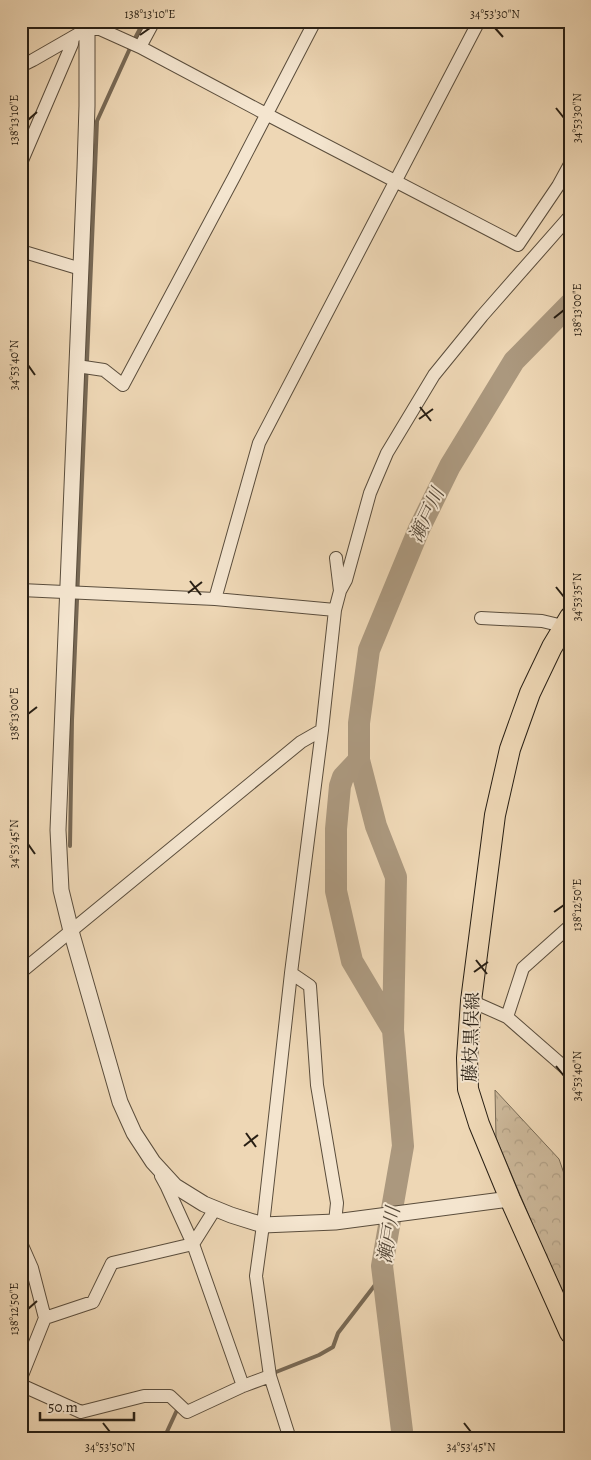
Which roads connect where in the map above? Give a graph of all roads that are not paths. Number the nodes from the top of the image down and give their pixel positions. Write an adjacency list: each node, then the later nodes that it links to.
1 (154, 21): 6 (street)
2 (315, 21): 8 (street)
3 (479, 21): 11 (street)
4 (87, 25): 5 (street); 6 (street); 14 (street)
5 (73, 37): 7 (street); 9 (street)
6 (140, 47): 8 (street)
7 (21, 66)
8 (266, 114): 11 (street); 15 (street)
9 (21, 163)
10 (570, 164): 11 (street)
11 (396, 181): 20 (street)
12 (570, 216): 19 (street)
13 (21, 252): 14 (street)
14 (81, 269): 15 (street)
15 (77, 366): 18 (street)
16 (336, 558): 19 (street)
17 (21, 590): 18 (street)
18 (67, 591): 20 (street); 26 (street)
19 (340, 591): 21 (street)
20 (215, 599): 21 (street)
21 (335, 610): 24 (street)
22 (481, 618): 23 (street)
23 (566, 622): 29 (main road, 藤枝黒俣線)
24 (322, 730): 26 (street); 28 (street)
25 (570, 926): 30 (street)
26 (70, 931): 27 (street); 32 (street)
27 (21, 972)
28 (291, 973): 35 (street); 36 (street)
29 (471, 1001): 30 (street); 33 (main road, 藤枝黒俣線)
30 (507, 1017): 31 (street)
31 (570, 1072)
32 (152, 1162): 34 (street); 38 (street)
33 (510, 1199): 35 (street); 40 (main road, 藤枝黒俣線)
34 (215, 1209): 36 (street); 38 (street)
35 (335, 1222): 36 (street)
36 (263, 1225): 41 (street)
37 (21, 1243): 39 (street)
38 (193, 1244): 39 (street); 44 (street)
39 (45, 1318): 42 (street)
40 (570, 1333)
41 (270, 1376): 44 (street); 45 (street)
42 (21, 1378)
43 (21, 1385): 44 (street)
44 (243, 1386)
45 (290, 1439)

